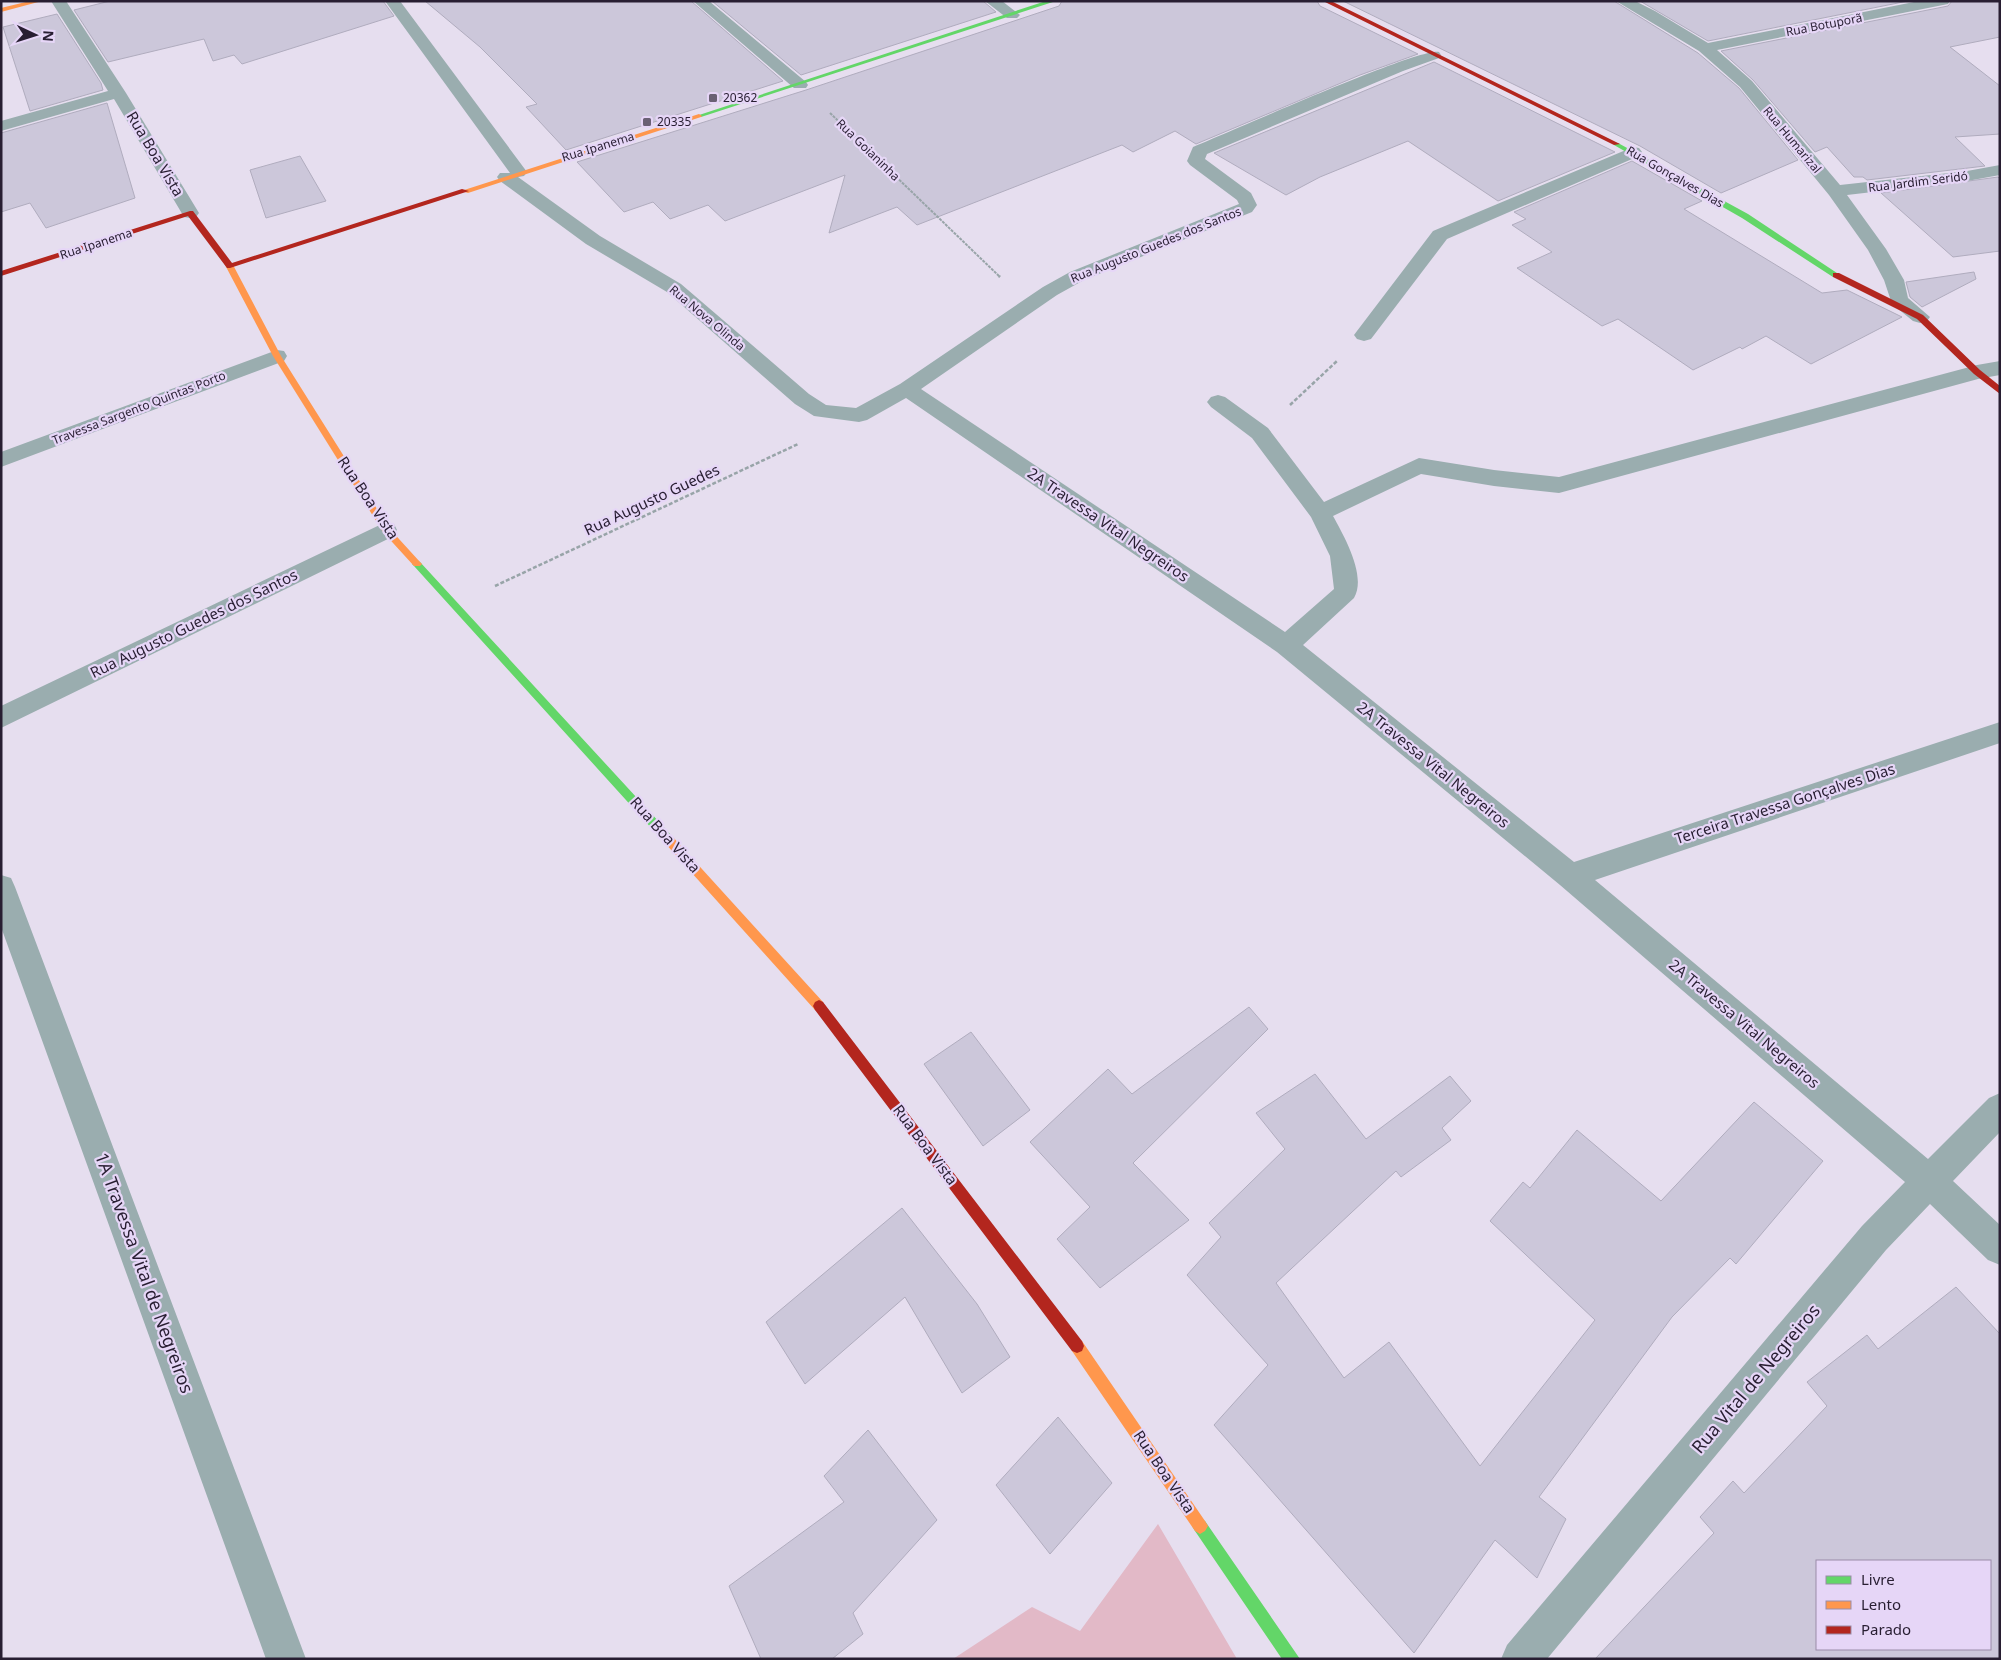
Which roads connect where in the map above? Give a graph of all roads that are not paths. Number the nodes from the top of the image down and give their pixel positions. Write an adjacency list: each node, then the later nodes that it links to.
1 (39, 1): 10 (street)
2 (58, 1): 15 (street, Rua Boa Vista)
3 (392, 1): 19 (street, Rua Nova Olinda)
4 (700, 1): 14 (street)
5 (992, 1): 11 (street)
6 (1053, 1): 11 (street, Rua Ipanema)
7 (1326, 1): 13 (street, Rua Gonçalves Dias)
8 (1623, 1): 12 (street, Rua Humarizal)
9 (1943, 1): 12 (street, Rua Botuporã)
10 (1, 10)
11 (1012, 14): 14 (street, Rua Ipanema)
12 (1705, 48): 20 (street, Rua Humarizal)
13 (1434, 55): 17 (street, Rua Gonçalves Dias); 29 (street, Rua Augusto Guedes dos Santos)
14 (800, 85): 19 (street, Rua Ipanema)
15 (118, 93): 16 (street); 21 (street, Rua Boa Vista)
16 (1, 126)
17 (1633, 152): 24 (street, Rua Gonçalves Dias); 25 (street)
18 (2000, 170): 20 (street, Rua Jardim Seridó)
19 (512, 175): 22 (street, Rua Ipanema); 32 (street, Rua Nova Olinda)
20 (1835, 191): 24 (street, Rua Humarizal)
21 (190, 213): 22 (street, Rua Boa Vista); 23 (street, Rua Ipanema)
22 (230, 266): 26 (street, Rua Boa Vista)
23 (1, 274)
24 (1920, 317): 28 (street, Rua Gonçalves Dias)
25 (1364, 335)
26 (277, 356): 33 (street, Travessa Sargento Quintas Porto); 35 (street, Rua Boa Vista)
27 (2000, 368): 28 (street)
28 (1977, 372): 30 (street, Rua Gonçalves Dias); 34 (street)
29 (907, 390): 32 (street, Rua Augusto Guedes dos Santos); 36 (street, 2A Travessa Vital Negreiros)
30 (2000, 391)
31 (1218, 402): 34 (street)
32 (859, 415)
33 (1, 460)
34 (1320, 513): 36 (street)
35 (386, 530): 37 (street, Rua Augusto Guedes dos Santos); 45 (street, Rua Boa Vista)
36 (1286, 645): 39 (street, 2A Travessa Vital Negreiros)
37 (1, 718)
38 (2000, 732): 39 (street, Terceira Travessa Gonçalves Dias)
39 (1570, 876): 42 (street, 2A Travessa Vital Negreiros)
40 (1, 887): 44 (street, 1A Travessa Vital de Negreiros)
41 (2000, 1109): 42 (street, Rua Vital de Negreiros)
42 (1929, 1181): 43 (street, 2A Travessa Vital Negreiros); 46 (street, Rua Vital de Negreiros)
43 (2000, 1248)
44 (286, 1659)
45 (1292, 1659)
46 (1521, 1659)

